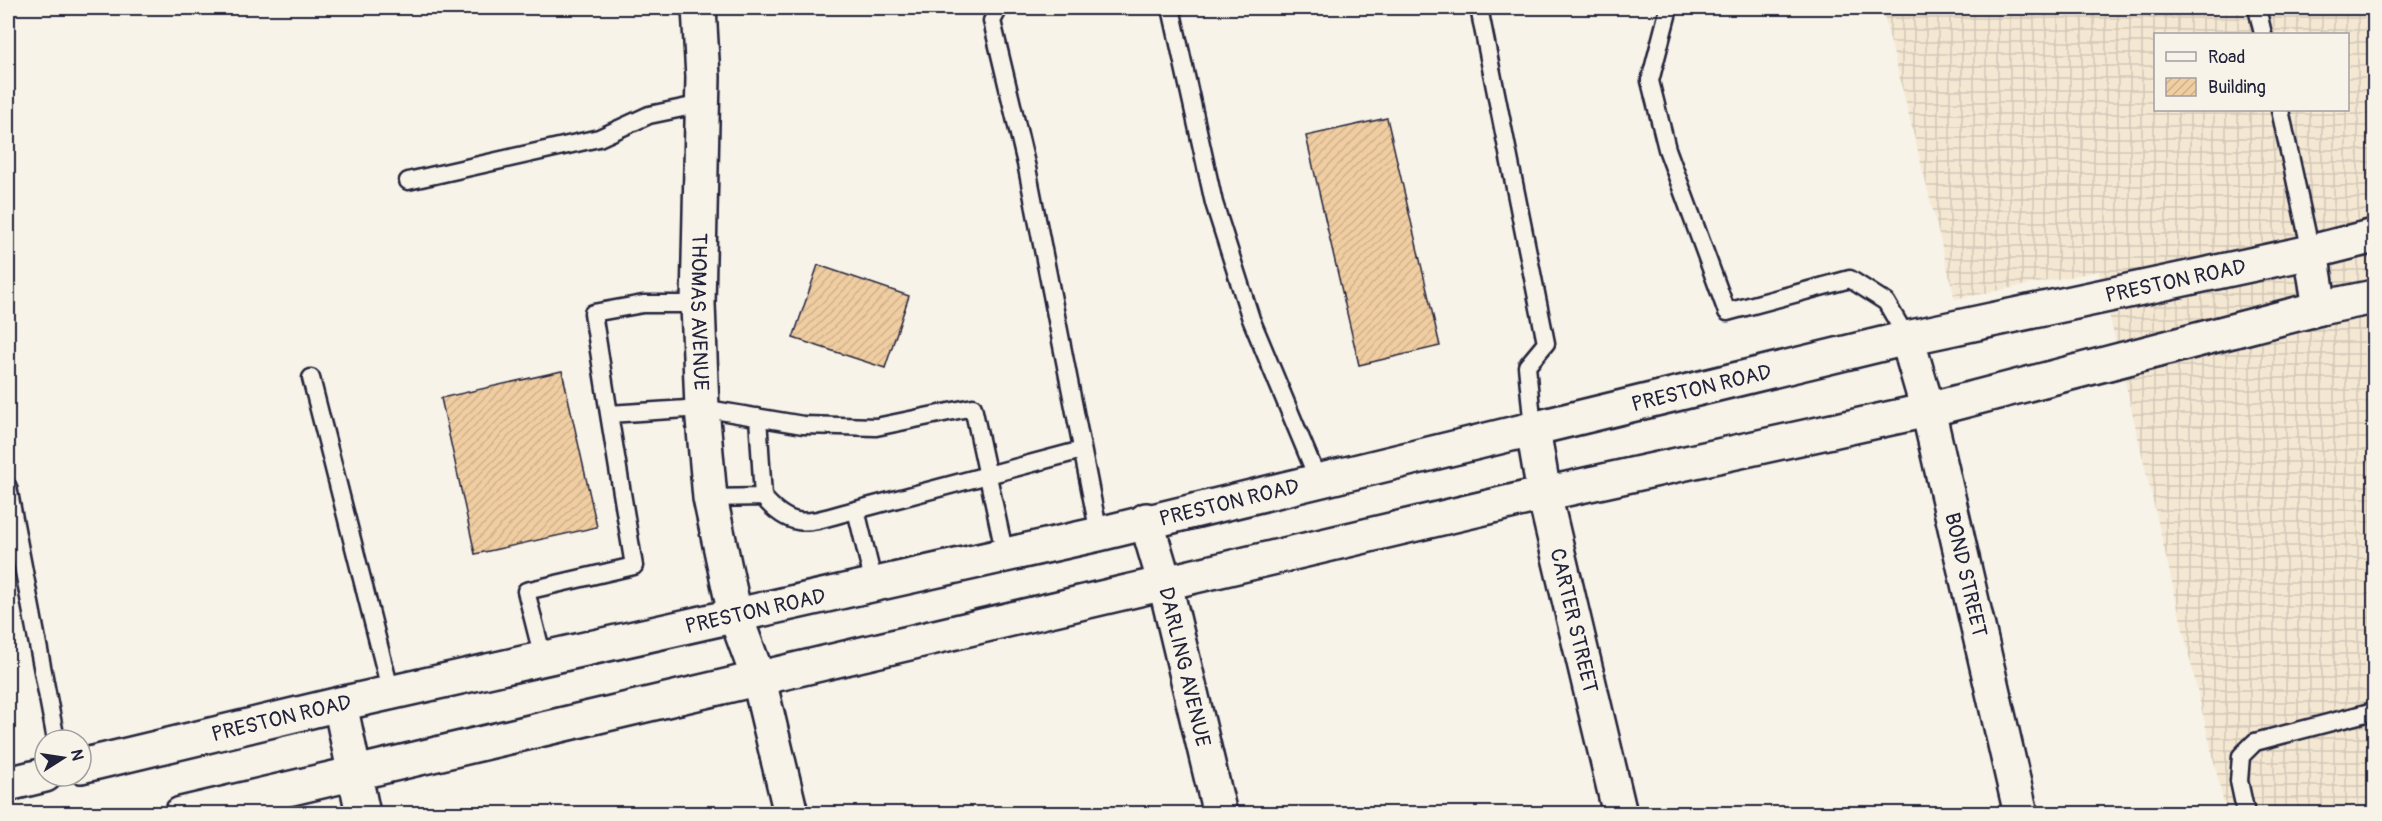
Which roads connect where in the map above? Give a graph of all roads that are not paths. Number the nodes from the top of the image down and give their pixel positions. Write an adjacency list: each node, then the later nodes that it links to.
1 (699, 8): 8 (main road, THOMAS AVENUE)
2 (999, 8): 23 (lane)
3 (1171, 8): 25 (lane)
4 (1479, 8): 22 (lane)
5 (1669, 8): 16 (lane)
6 (2258, 8): 7 (lane)
7 (2263, 33)
8 (702, 104): 10 (lane); 14 (main road, THOMAS AVENUE)
9 (2280, 111): 12 (lane)
10 (408, 181)
11 (2374, 236): 12 (main road, PRESTON ROAD)
12 (2312, 252): 15 (main road); 16 (main road, PRESTON ROAD)
13 (2374, 297): 15 (main road)
14 (698, 304): 18 (main road, THOMAS AVENUE); 20 (lane)
15 (2320, 309): 19 (main road)
16 (1907, 338): 19 (main road, BOND STREET); 22 (main road, PRESTON ROAD)
17 (311, 378): 39 (lane)
18 (702, 408): 20 (lane); 21 (lane); 29 (main road, THOMAS AVENUE)
19 (1928, 410): 27 (main road); 52 (main road, BOND STREET)
20 (609, 414): 37 (lane)
21 (758, 417): 24 (lane); 28 (lane)
22 (1533, 429): 25 (main road, PRESTON ROAD); 27 (main road, CARTER STREET)
23 (1082, 450): 24 (lane); 32 (lane)
24 (987, 475): 30 (lane); 33 (lane)
25 (1319, 482): 31 (main road, PRESTON ROAD)
26 (8, 487): 42 (lane)
27 (1544, 494): 35 (main road); 51 (main road, CARTER STREET)
28 (763, 497): 29 (lane); 30 (lane)
29 (710, 498): 36 (main road, THOMAS AVENUE)
30 (856, 510): 34 (lane)
31 (1146, 520): 32 (main road, PRESTON ROAD); 35 (main road, DARLING AVENUE)
32 (1099, 534): 33 (main road, PRESTON ROAD)
33 (1005, 555): 34 (main road, PRESTON ROAD)
34 (874, 584): 36 (main road, PRESTON ROAD)
35 (1165, 584): 38 (main road); 50 (main road, DARLING AVENUE)
36 (735, 615): 37 (main road, PRESTON ROAD); 38 (main road, THOMAS AVENUE)
37 (543, 658): 39 (main road, PRESTON ROAD)
38 (759, 680): 44 (main road); 49 (main road, THOMAS AVENUE)
39 (391, 693): 40 (main road, PRESTON ROAD)
40 (340, 705): 43 (main road, PRESTON ROAD); 44 (main road)
41 (2374, 711): 53 (lane)
42 (54, 728)
43 (93, 763)
44 (353, 771): 47 (main road); 48 (main road)
45 (33, 778): 46 (main road)
46 (8, 784)
47 (181, 813)
48 (363, 813)
49 (791, 813)
50 (1220, 813)
51 (1620, 813)
52 (2021, 813)
53 (2246, 813)

